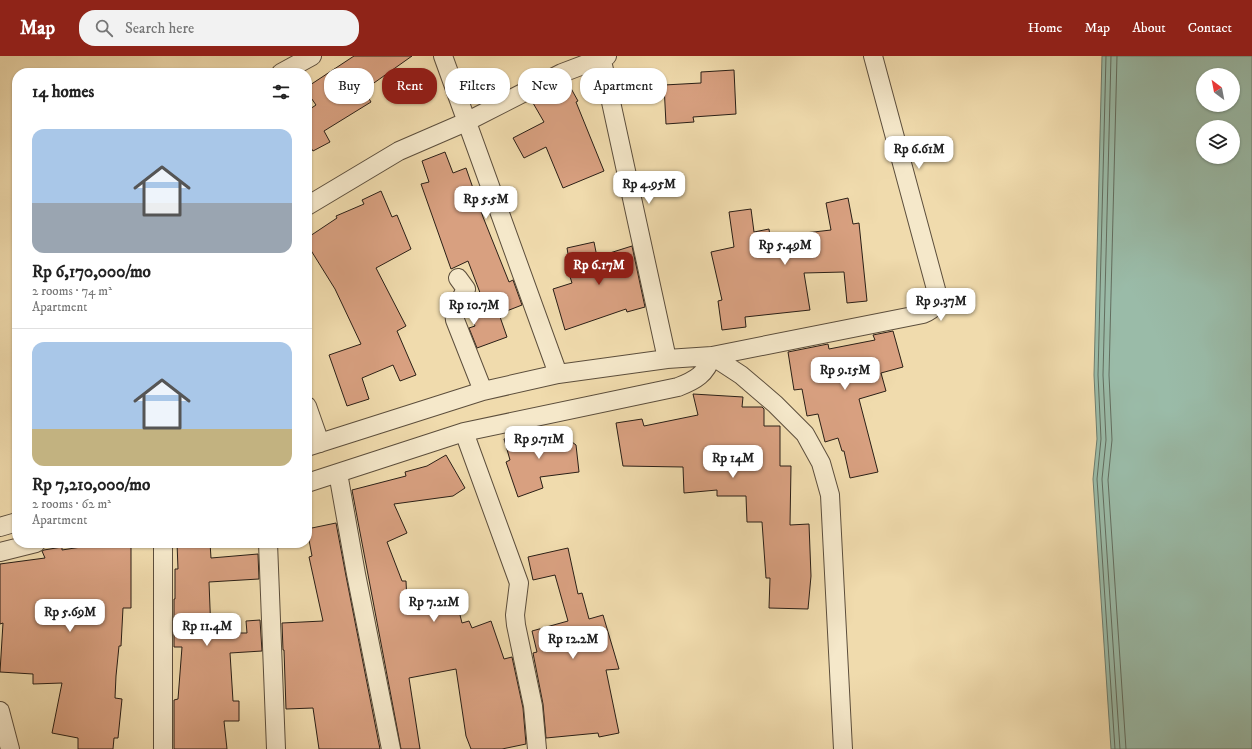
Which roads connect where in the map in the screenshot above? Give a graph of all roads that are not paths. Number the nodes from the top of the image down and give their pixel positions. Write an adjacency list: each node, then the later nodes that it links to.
1 (312, 56): 5 (street)
2 (443, 56): 6 (street)
3 (873, 56): 9 (street)
4 (603, 57): 6 (street); 10 (street)
5 (290, 68)
6 (466, 122): 7 (street); 11 (street)
7 (312, 203)
8 (458, 278): 12 (street)
9 (712, 356): 10 (street); 13 (street); 29 (street)
10 (666, 359): 11 (street)
11 (558, 374): 12 (street)
12 (484, 391): 14 (street)
13 (464, 432): 15 (street); 28 (street)
14 (313, 445)
15 (338, 473): 16 (street); 27 (street)
16 (312, 481)
17 (12, 523): 18 (street)
18 (0, 527)
19 (16, 548): 22 (street)
20 (163, 548): 25 (street)
21 (268, 548): 26 (street)
22 (0, 552)
23 (0, 711): 24 (street)
24 (10, 749)
25 (163, 749)
26 (276, 749)
27 (391, 749)
28 (537, 749)
29 (843, 749)

